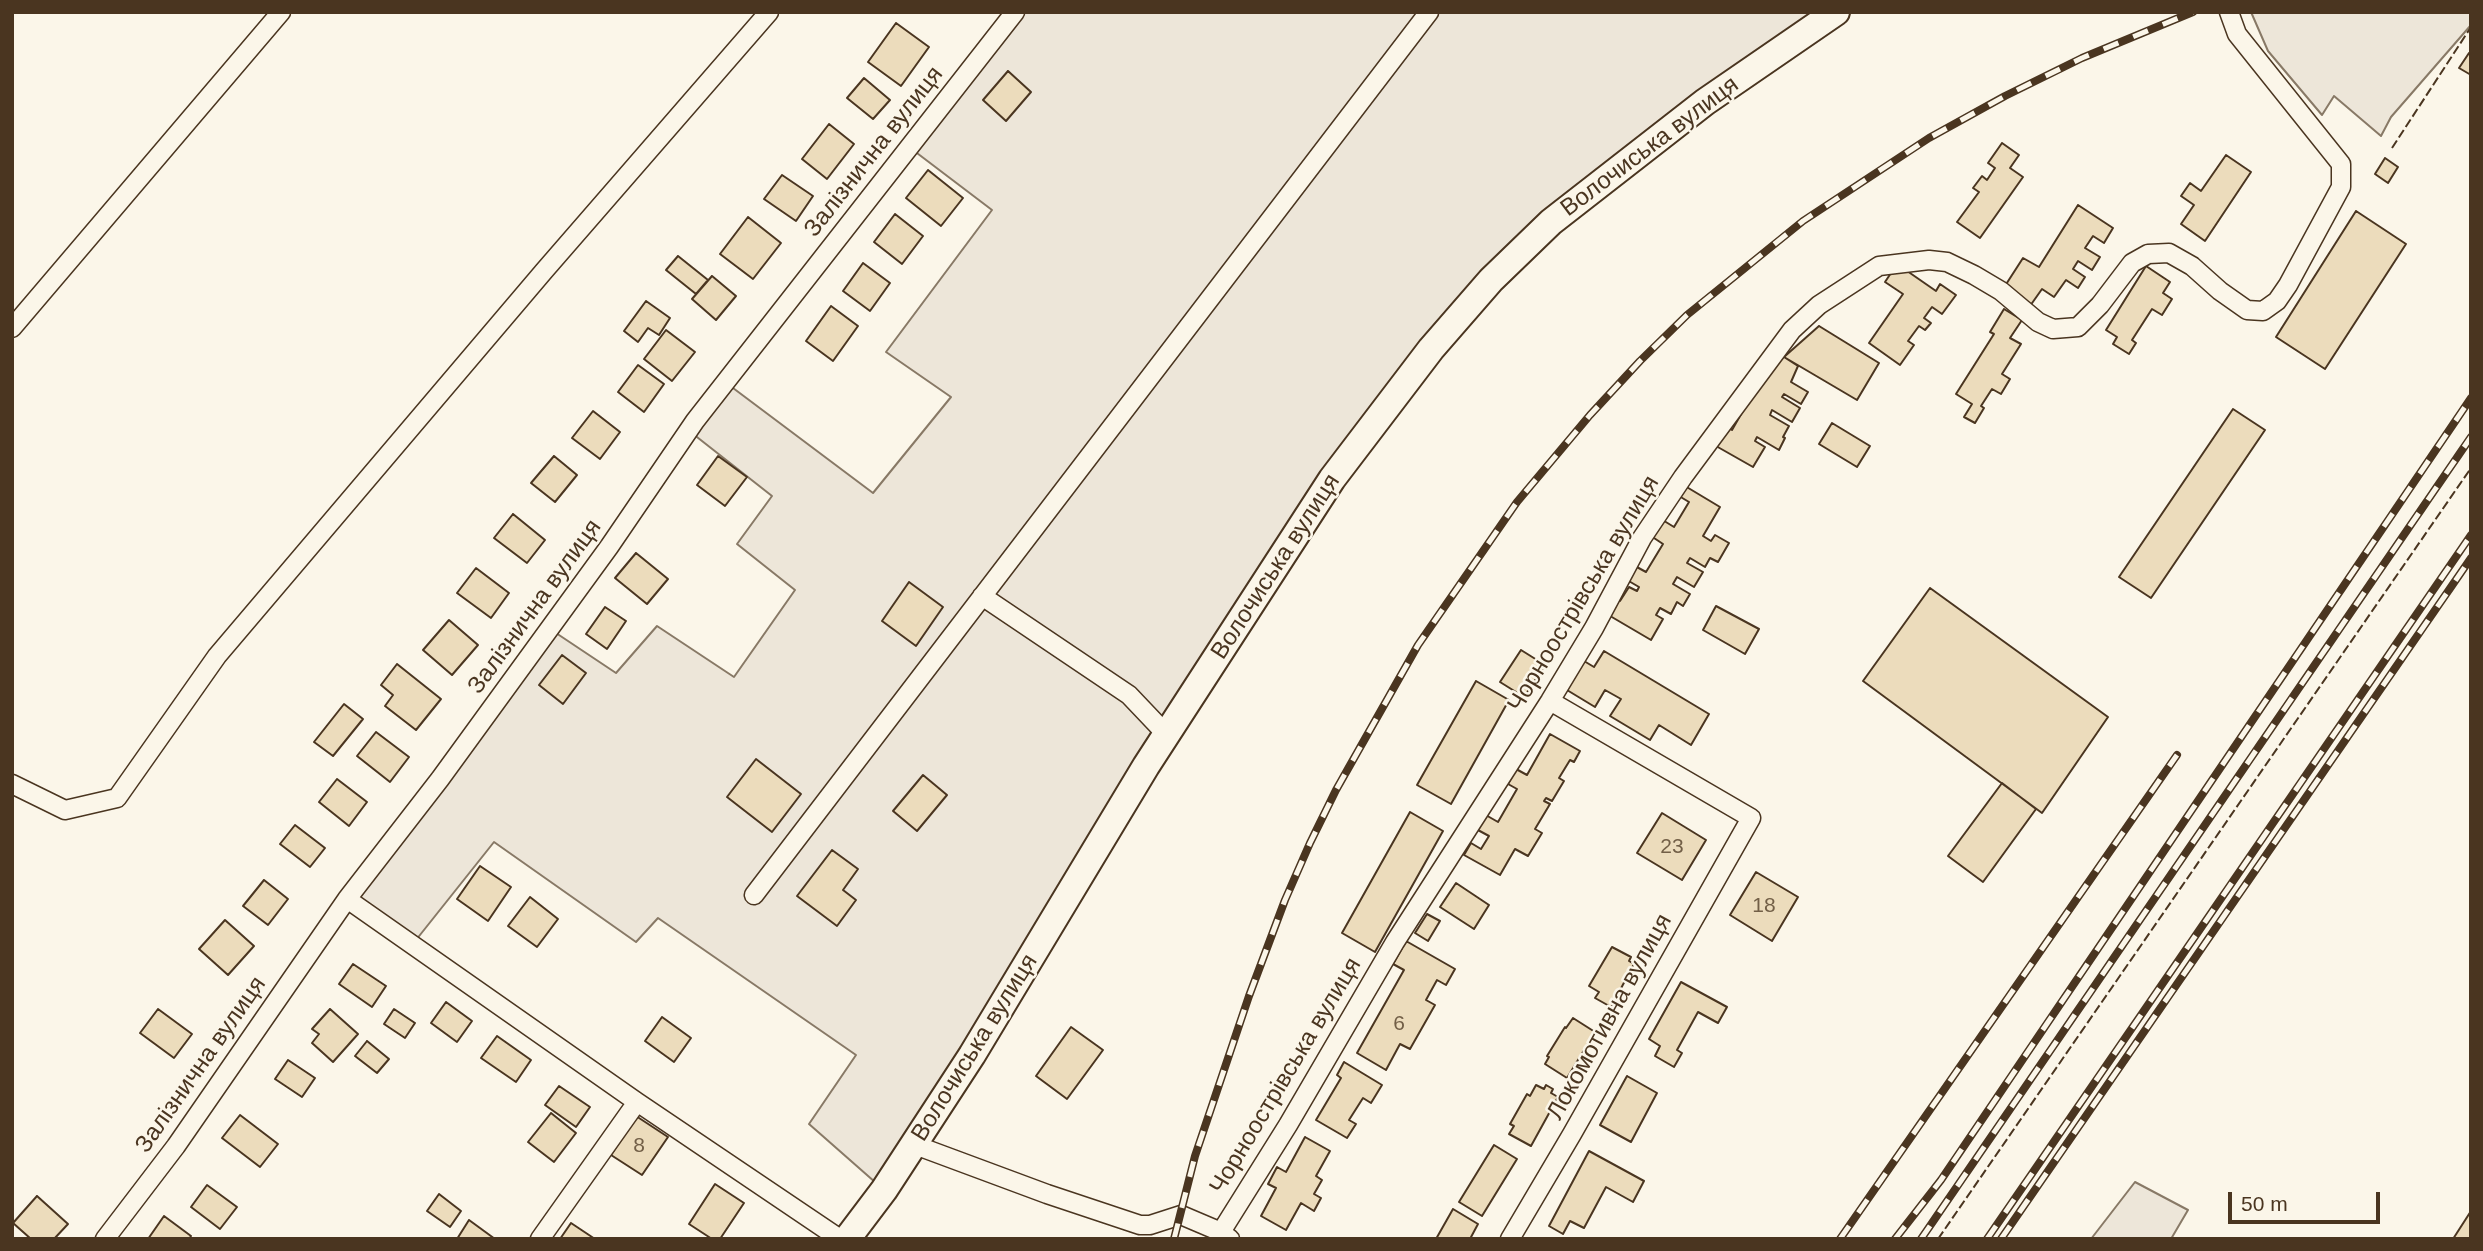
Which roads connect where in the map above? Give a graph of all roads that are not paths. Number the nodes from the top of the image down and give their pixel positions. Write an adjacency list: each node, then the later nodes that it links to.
1 (281, 12): 7 (street)
2 (769, 12): 11 (street)
3 (1016, 12): 13 (street, Залізнична вулиця)
4 (1429, 12): 8 (street)
5 (1836, 12): 10 (main road, Волочиська вулиця)
6 (2229, 12): 9 (street, Чорноострівська вулиця)
7 (12, 328)
8 (982, 596): 10 (street); 12 (street)
9 (1550, 701): 16 (street, Чорноострівська вулиця); 21 (street, Локомотивна вулиця)
10 (1167, 735): 15 (main road, Волочиська вулиця)
11 (12, 784)
12 (754, 895)
13 (347, 899): 14 (street); 17 (street, Залізнична вулиця)
14 (638, 1102): 18 (street); 19 (street)
15 (915, 1145): 16 (street); 20 (main road, Волочиська вулиця)
16 (1225, 1236)
17 (105, 1239)
18 (540, 1239)
19 (840, 1239)
20 (847, 1239)
21 (1510, 1239)

